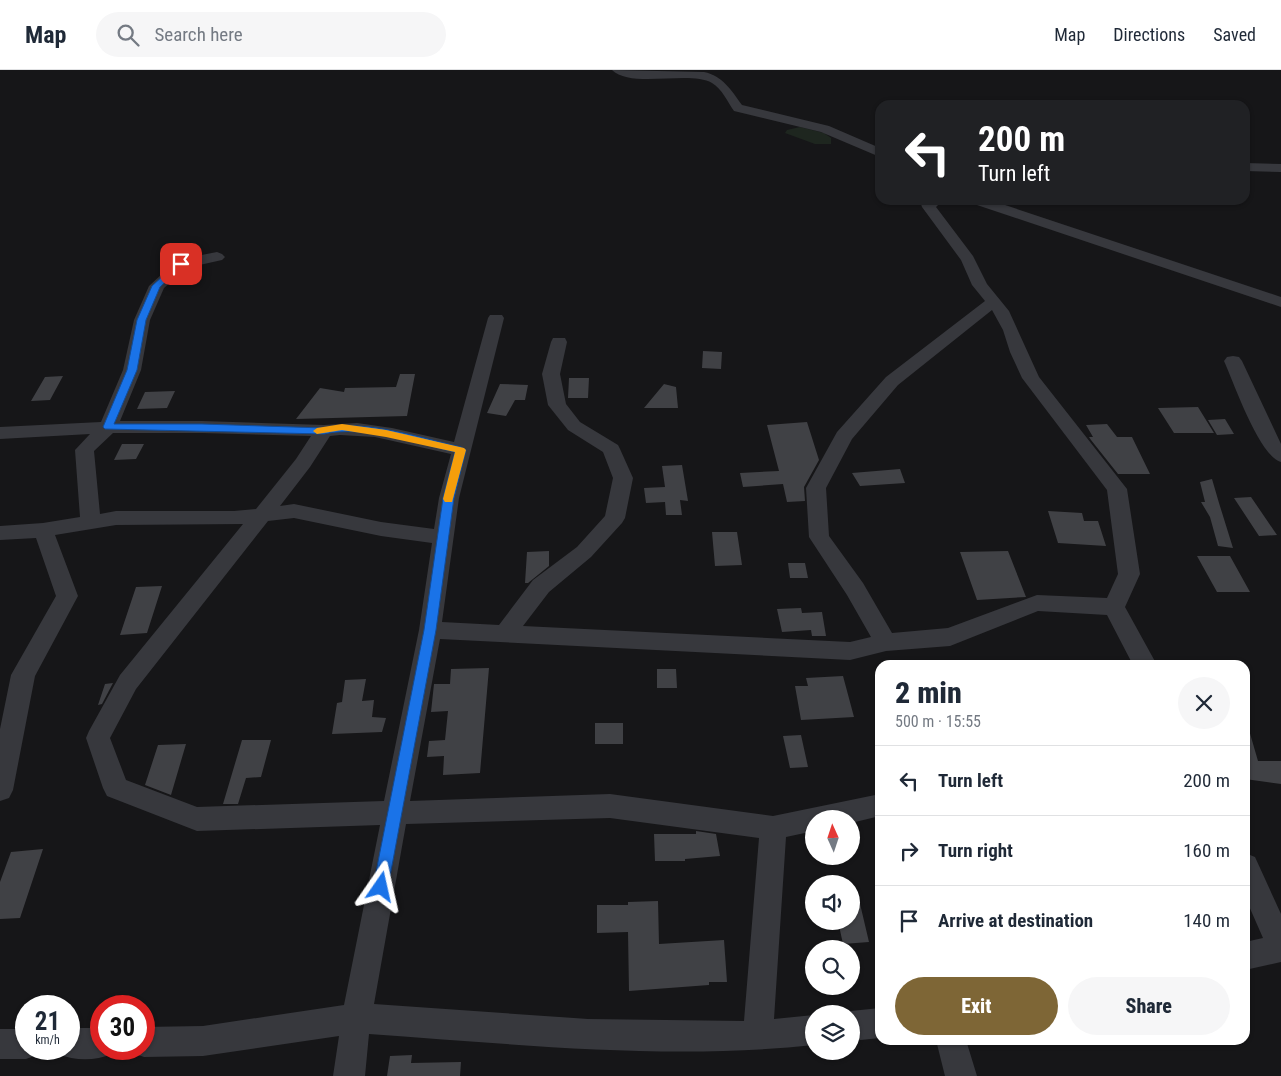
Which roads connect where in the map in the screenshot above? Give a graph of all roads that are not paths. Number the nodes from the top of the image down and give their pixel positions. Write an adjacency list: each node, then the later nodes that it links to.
1 (618, 70): 2 (street)
2 (875, 151)
3 (1250, 166): 4 (street)
4 (1281, 168)
5 (928, 205): 8 (street)
6 (991, 205): 9 (street)
7 (217, 258): 13 (street)
8 (993, 302): 23 (street); 26 (street)
9 (1281, 302)
10 (496, 318): 16 (street)
11 (559, 342): 25 (street)
12 (1232, 361): 17 (street)
13 (108, 427): 14 (street); 15 (street); 19 (street)
14 (324, 431): 16 (street); 18 (street)
15 (0, 433)
16 (461, 450): 22 (street)
17 (1281, 456)
18 (261, 514): 19 (street); 22 (street); 31 (street)
19 (92, 522): 20 (street)
20 (43, 530): 21 (street); 28 (street)
21 (0, 533)
22 (443, 538): 24 (street)
23 (1114, 607): 26 (street); 27 (street)
24 (430, 630): 25 (street); 31 (street)
25 (504, 634): 26 (street)
26 (886, 642)
27 (1142, 660)
28 (0, 790)
29 (875, 806): 30 (street)
30 (857, 810)
31 (395, 813): 33 (street); 37 (street)
32 (805, 821): 33 (street)
33 (772, 828): 41 (street)
34 (1250, 877): 35 (street)
35 (1281, 947): 36 (street)
36 (1250, 955)
37 (356, 1018): 41 (street); 42 (street); 46 (street)
38 (875, 1024): 39 (street)
39 (860, 1025)
40 (805, 1031): 41 (street)
41 (758, 1036)
42 (155, 1042)
43 (0, 1044): 44 (street)
44 (15, 1044)
45 (952, 1045): 47 (street)
46 (349, 1076)
47 (960, 1076)

